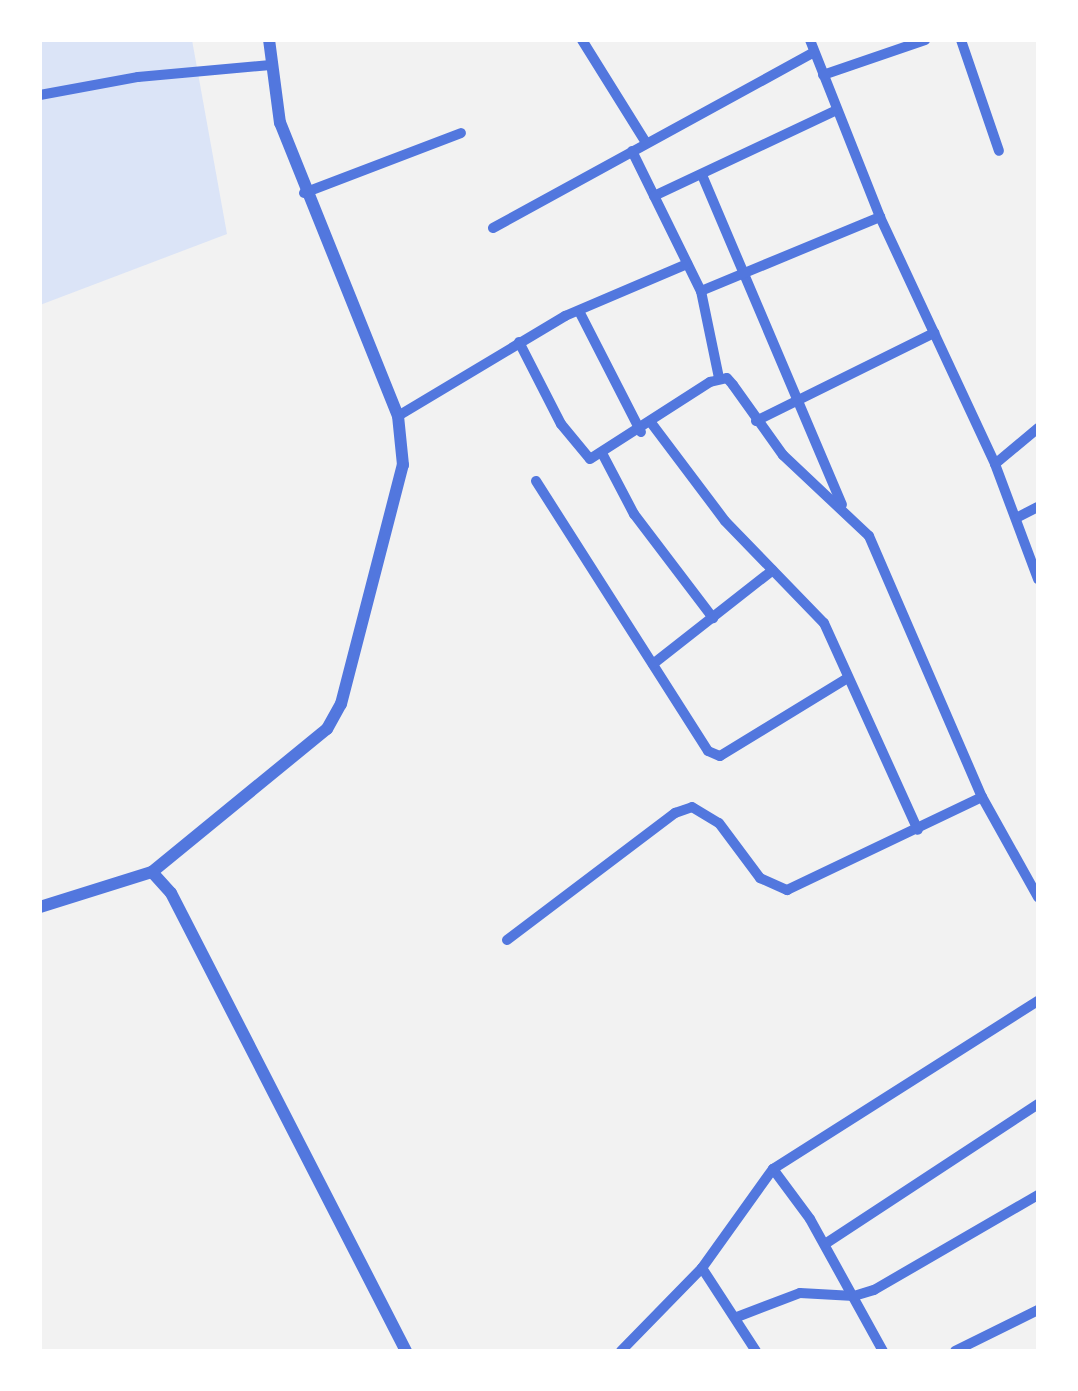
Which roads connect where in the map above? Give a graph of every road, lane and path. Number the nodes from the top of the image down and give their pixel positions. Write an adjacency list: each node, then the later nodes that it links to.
1 (269, 40): 7 (street)
2 (810, 40): 6 (street)
3 (925, 40): 8 (street)
4 (961, 40): 14 (street)
5 (587, 42): 12 (street)
6 (814, 52): 8 (street); 12 (street)
7 (270, 65): 9 (street); 16 (street)
8 (823, 75): 10 (street)
9 (40, 96)
10 (836, 110): 15 (street); 18 (street)
11 (461, 133): 16 (street)
12 (646, 143): 13 (street)
13 (632, 151): 17 (street); 19 (street)
14 (1000, 151)
15 (702, 175): 17 (street); 21 (street)
16 (304, 193): 28 (street)
17 (654, 196): 20 (street)
18 (880, 217): 21 (street); 24 (street)
19 (493, 228)
20 (688, 264): 22 (street); 23 (street)
21 (743, 278): 22 (street); 27 (street)
22 (701, 292): 26 (street)
23 (579, 311): 25 (street); 32 (street)
24 (934, 332): 27 (street); 34 (street)
25 (519, 342): 28 (street); 33 (street)
26 (718, 378): 29 (street); 30 (street)
27 (796, 401): 29 (street); 36 (street)
28 (398, 416): 46 (street)
29 (756, 421): 36 (street)
30 (652, 424): 32 (street); 39 (street)
31 (1038, 428): 34 (street)
32 (641, 432): 33 (street)
33 (603, 455): 41 (street)
34 (996, 464): 38 (street)
35 (536, 481): 42 (street)
36 (842, 506): 44 (street)
37 (1038, 506): 38 (street)
38 (1018, 517): 40 (street)
39 (773, 570): 41 (street); 43 (street)
40 (1038, 579)
41 (712, 618): 42 (street)
42 (653, 664): 43 (street)
43 (848, 678): 45 (street)
44 (982, 796): 45 (street); 47 (street)
45 (918, 830): 49 (street)
46 (152, 872): 48 (street); 59 (street)
47 (1038, 896)
48 (40, 907)
49 (507, 940)
50 (1038, 1001): 52 (street)
51 (1038, 1104): 54 (street)
52 (773, 1168): 54 (street); 55 (street)
53 (1038, 1195): 56 (street)
54 (825, 1244): 56 (street)
55 (702, 1268): 58 (street); 60 (street)
56 (854, 1296): 58 (street); 62 (street)
57 (1038, 1310): 63 (street)
58 (737, 1316): 61 (street)
59 (406, 1351)
60 (620, 1351)
61 (756, 1351)
62 (883, 1351)
63 (955, 1351)

